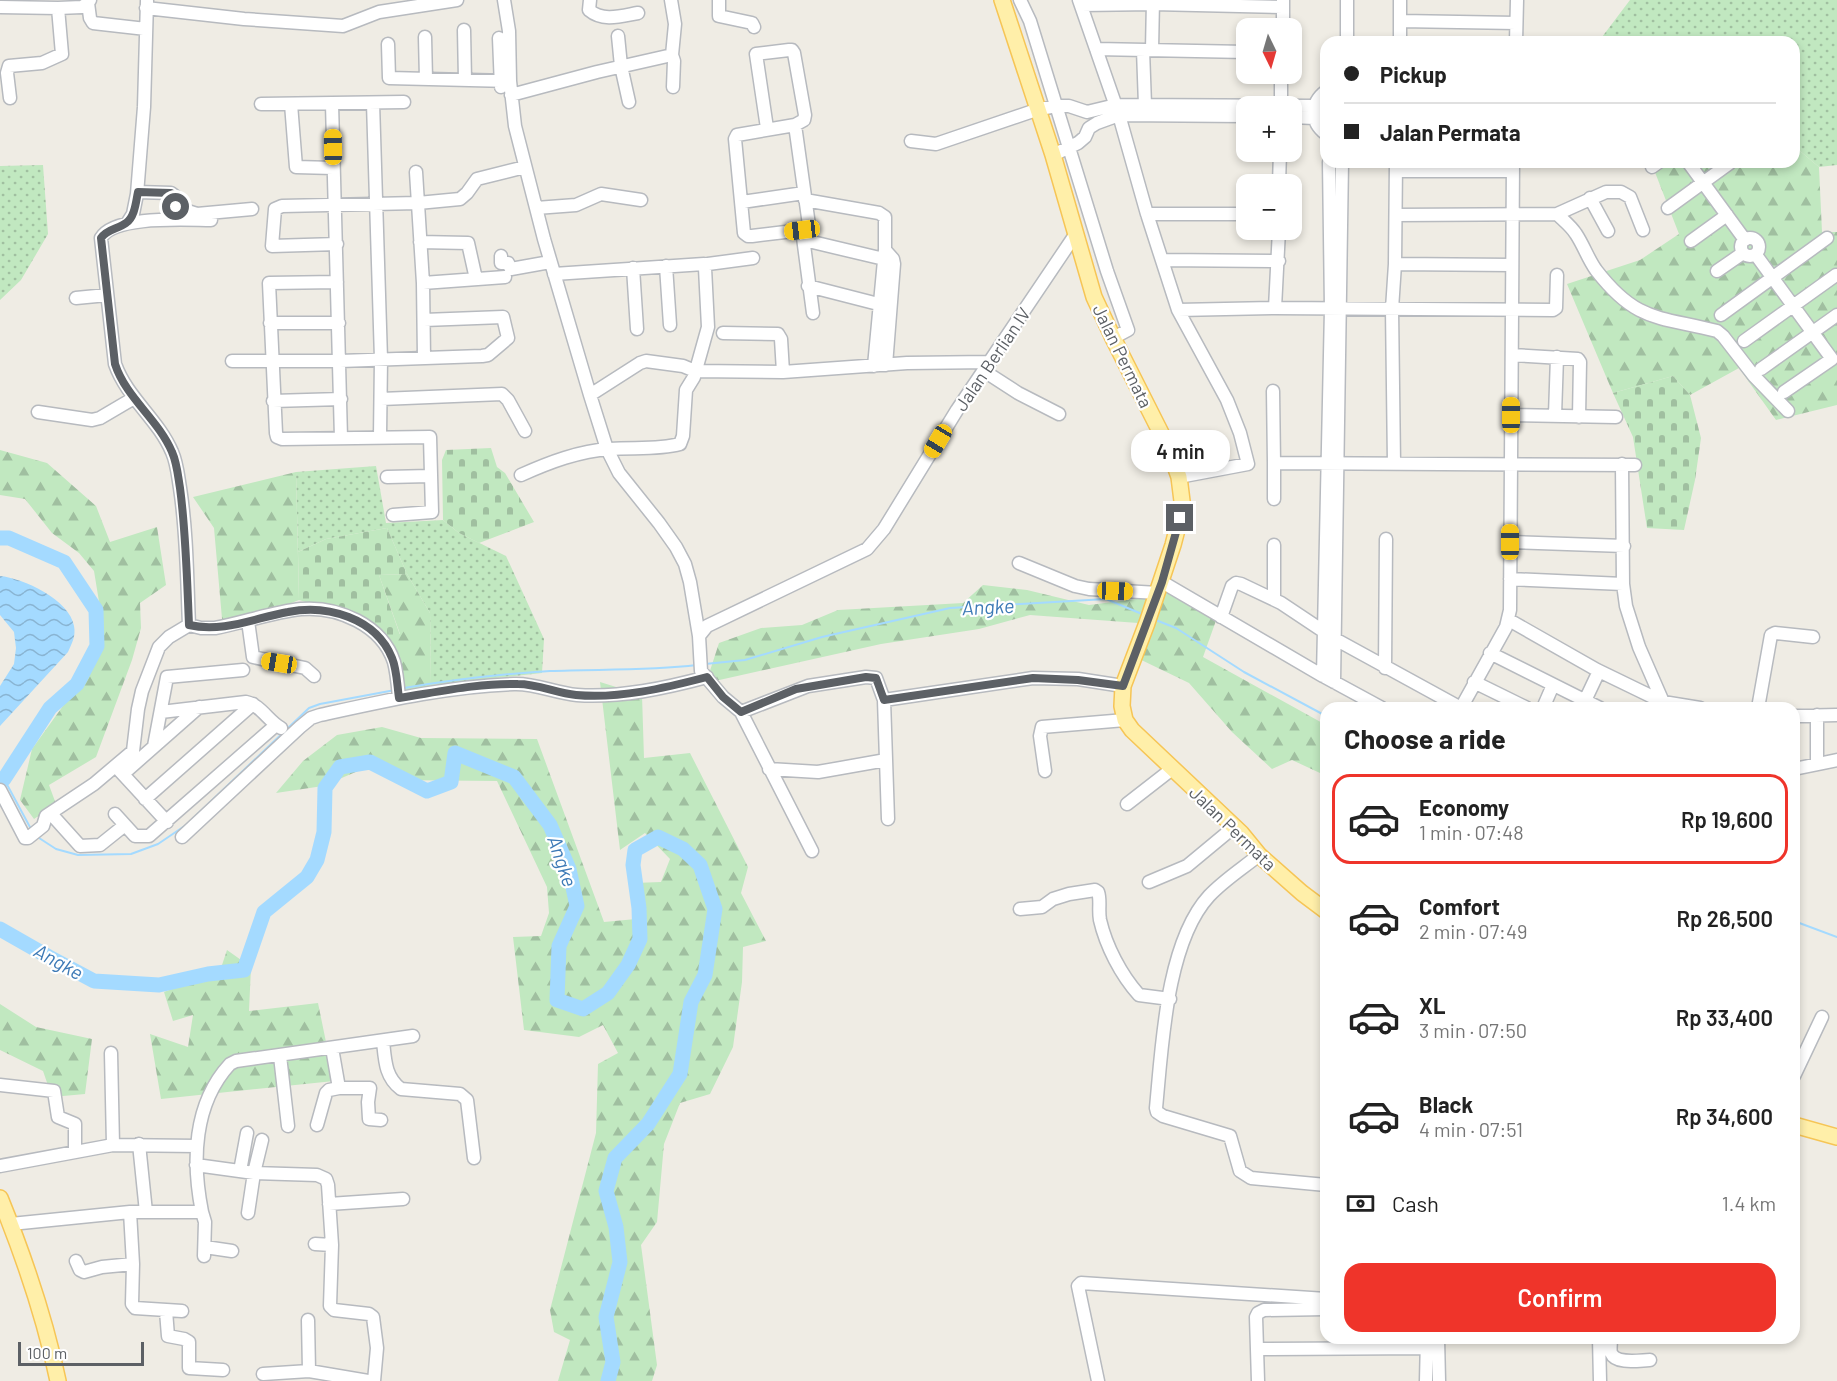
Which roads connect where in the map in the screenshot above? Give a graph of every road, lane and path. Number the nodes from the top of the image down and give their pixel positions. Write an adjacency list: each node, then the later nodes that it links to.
1 (457, 0): 15 (street)
2 (504, 0): 39 (street)
3 (590, 0): 19 (street)
4 (671, 0): 35 (street)
5 (719, 0): 22 (street)
6 (1002, 0): 52 (main road, Jalan Permata)
7 (1020, 0): 50 (street)
8 (1347, 0): 26 (street)
9 (1400, 0): 20 (street)
10 (1517, 0): 21 (street)
11 (89, 2): 18 (street); 23 (street)
12 (1115, 2): 13 (street); 14 (street)
13 (1153, 2): 16 (street); 33 (street)
14 (1082, 3): 32 (street)
15 (146, 4): 23 (street)
16 (1283, 4)
17 (0, 7): 18 (street)
18 (58, 8): 42 (street)
19 (638, 13)
20 (1401, 21): 21 (street); 27 (street)
21 (1516, 23): 28 (street)
22 (754, 27)
23 (146, 29): 74 (street)
24 (464, 30): 38 (street)
25 (618, 36): 36 (street)
26 (1347, 36)
27 (1400, 36)
28 (1516, 36)
29 (425, 37): 37 (street)
30 (499, 38): 39 (street)
31 (388, 44): 37 (street)
32 (1096, 49): 33 (street); 53 (street)
33 (1147, 50): 34 (street); 49 (street)
34 (1236, 52)
35 (672, 55): 36 (street); 40 (street)
36 (621, 66): 39 (street); 44 (street)
37 (426, 79): 38 (street)
38 (465, 80): 39 (street)
39 (506, 86): 64 (street)
40 (673, 87)
41 (1320, 96): 55 (street)
42 (10, 98)
43 (404, 102): 45 (street)
44 (629, 102)
45 (373, 103): 47 (street); 81 (street)
46 (291, 104): 47 (street); 48 (street); 65 (street)
47 (332, 104): 65 (street)
48 (261, 105)
49 (1145, 105): 51 (street); 53 (street)
50 (1057, 106): 52 (street); 53 (street); 62 (street)
51 (1236, 106)
52 (1039, 109): 61 (street); 63 (main road, Jalan Permata)
53 (1118, 110): 57 (street); 62 (street); 87 (street)
54 (1302, 110): 55 (street)
55 (1314, 112): 56 (street); 60 (street)
56 (1302, 115)
57 (1236, 116)
58 (795, 125): 59 (street); 59 (street); 75 (street)
59 (767, 128): 79 (street)
60 (1320, 129)
61 (911, 141)
62 (1069, 147): 63 (street); 86 (street)
63 (1053, 155): 85 (main road, Jalan Permata)
64 (525, 167): 78 (street); 82 (street)
65 (333, 168): 80 (street)
66 (1329, 168): 129 (street)
67 (1342, 168): 129 (street)
68 (1396, 168): 90 (street)
69 (1513, 168): 91 (street)
70 (1692, 168): 73 (street)
71 (1723, 168): 73 (street)
72 (416, 172): 78 (street)
73 (1703, 183): 83 (street); 92 (street)
74 (138, 192): 84 (street); 94 (street)
75 (805, 196): 79 (street); 97 (street); 105 (street)
76 (1590, 198): 89 (street); 95 (street); 96 (street)
77 (641, 200): 82 (street)
78 (418, 202): 81 (street); 102 (street)
79 (742, 202): 97 (street)
80 (335, 204): 81 (street); 103 (street); 103 (street)
81 (376, 204): 149 (street)
82 (536, 208): 113 (street)
83 (1668, 208)
84 (252, 209)
85 (1068, 212): 86 (street); 98 (main road, Jalan Permata)
86 (1089, 212): 144 (street)
87 (1147, 214): 88 (street); 108 (street)
88 (1236, 214)
89 (1557, 214): 91 (street); 165 (street)
90 (1396, 215): 91 (street); 110 (street)
91 (1514, 215): 111 (street)
92 (1727, 215): 101 (street); 104 (street)
93 (211, 219): 94 (street)
94 (128, 222): 124 (street)
95 (1642, 230)
96 (1608, 231)
97 (803, 235): 105 (street); 123 (street)
98 (1075, 235): 144 (main road, Jalan Permata); 154 (street, Jalan Berlian IV)
99 (1827, 238): 119 (street)
100 (1279, 240): 109 (street)
101 (1691, 241)
102 (420, 242): 120 (street); 122 (street)
103 (337, 244): 121 (street)
104 (1744, 246): 115 (street); 119 (street)
105 (885, 255): 126 (street)
106 (501, 256): 113 (street)
107 (753, 258): 156 (street)
108 (1162, 260): 109 (street); 132 (street)
109 (1279, 261): 128 (street)
110 (1395, 264): 111 (street); 130 (street)
111 (1512, 265): 131 (street)
112 (666, 266): 114 (street); 139 (street); 140 (street)
113 (552, 268): 114 (street); 160 (street)
114 (633, 268): 141 (street)
115 (1717, 271)
116 (1557, 275): 131 (street)
117 (1836, 275): 127 (street)
118 (505, 277): 120 (street)
119 (1773, 278): 127 (street); 134 (street)
120 (476, 279): 122 (street)
121 (337, 282): 137 (street); 138 (street)
122 (423, 283): 136 (street)
123 (808, 286): 126 (street); 133 (street)
124 (107, 295): 125 (street); 161 (street)
125 (76, 298)
126 (885, 305): 153 (street)
127 (1793, 306): 142 (street); 145 (street)
128 (1275, 308): 129 (street); 132 (street)
129 (1336, 309): 130 (street); 177 (street)
130 (1392, 309): 131 (street); 179 (street)
131 (1512, 309): 146 (street)
132 (1178, 310): 183 (street)
133 (813, 313)
134 (1720, 315)
135 (1837, 315): 142 (street)
136 (424, 320): 148 (street); 148 (street)
137 (270, 323): 138 (street); 151 (street)
138 (339, 323): 152 (street)
139 (703, 323)
140 (670, 326)
141 (638, 328)
142 (1812, 332): 155 (street); 159 (street)
143 (723, 333): 157 (street)
144 (1113, 338): 183 (main road, Jalan Permata)
145 (1744, 341)
146 (1512, 355): 147 (street); 168 (street)
147 (1557, 357): 169 (street); 170 (street)
148 (424, 358): 149 (street)
149 (381, 359): 152 (street); 163 (street)
150 (232, 361): 151 (street)
151 (271, 361): 152 (street); 164 (street)
152 (340, 361): 162 (street)
153 (880, 365): 154 (street); 157 (street)
154 (987, 366): 167 (street); 200 (street, Jalan Berlian IV)
155 (1761, 369)
156 (695, 371): 157 (street); 160 (street); 175 (street)
157 (783, 372)
158 (1273, 391): 176 (street)
159 (1784, 392)
160 (590, 395): 175 (street)
161 (134, 398): 166 (street); 198 (street)
162 (341, 399): 164 (street); 174 (street)
163 (381, 399): 172 (street); 173 (street)
164 (273, 401): 174 (street)
165 (1788, 411)
166 (38, 412)
167 (1059, 414)
168 (1511, 415): 169 (street); 178 (street)
169 (1555, 416): 170 (street)
170 (1579, 417): 171 (street)
171 (1616, 417)
172 (525, 431)
173 (380, 436): 174 (street); 181 (street)
174 (341, 438)
175 (607, 449): 180 (street); 200 (street)
176 (1274, 463): 177 (street); 184 (street)
177 (1333, 463): 179 (street); 199 (street)
178 (1511, 463): 179 (street); 187 (street); 189 (street)
179 (1394, 464)
180 (521, 475)
181 (430, 476): 182 (street); 185 (street)
182 (387, 477)
183 (1179, 477): 193 (main road, Jalan Permata)
184 (1274, 499)
185 (393, 515)
186 (1386, 539): 203 (street)
187 (1510, 542): 189 (street); 191 (street)
188 (1274, 545): 194 (street)
189 (1623, 546): 192 (street)
190 (1019, 564): 193 (street)
191 (1510, 579): 192 (street); 196 (street)
192 (1623, 584): 222 (street)
193 (1158, 592): 195 (street); 211 (main road, Jalan Permata)
194 (1274, 599): 195 (street); 199 (street)
195 (1221, 617): 208 (street)
196 (1509, 620): 202 (street); 205 (street)
197 (248, 621): 198 (street); 207 (street); 212 (street)
198 (189, 625): 241 (street)
199 (1330, 635): 203 (street); 208 (street)
200 (699, 636): 206 (street)
201 (1813, 637): 223 (street)
202 (1490, 653): 209 (street); 210 (street)
203 (1385, 668): 215 (street)
204 (243, 669): 226 (street)
205 (1599, 671): 220 (street); 221 (street)
206 (704, 674): 212 (street); 227 (street)
207 (314, 676)
208 (1329, 679): 214 (street)
209 (1474, 682): 216 (street); 217 (street)
210 (1553, 685): 218 (street); 219 (street)
211 (1123, 686): 213 (street); 231 (main road, Jalan Permata)
212 (399, 695): 232 (street)
213 (884, 700): 227 (street); 234 (street)
214 (1371, 702)
215 (1450, 702)
216 (1464, 702)
217 (1515, 702)
218 (1545, 702)
219 (1580, 702)
220 (1584, 702)
221 (1659, 702)
222 (1664, 702)
223 (1759, 702)
224 (253, 704): 225 (street); 232 (street); 242 (street)
225 (199, 707): 226 (street); 233 (street)
226 (161, 712): 233 (street)
227 (741, 712): 238 (street)
228 (1817, 715): 229 (street); 230 (street); 236 (street)
229 (1837, 715)
230 (1800, 716)
231 (1125, 720): 239 (main road, Jalan Permata); 240 (street)
232 (286, 730): 247 (street); 250 (street)
233 (154, 746): 242 (street)
234 (886, 760): 238 (street); 246 (street)
235 (1837, 760): 236 (street)
236 (1817, 763): 237 (street)
237 (1800, 767)
238 (769, 769): 251 (street)
239 (1172, 769): 243 (street); 249 (main road, Jalan Permata)
240 (1045, 771)
241 (0, 790)
242 (145, 799): 247 (street)
243 (1127, 804)
244 (115, 814): 248 (street)
245 (53, 816): 248 (street)
246 (888, 819)
247 (167, 822): 248 (street)
248 (125, 825)
249 (1234, 827): 252 (main road, Jalan Permata); 253 (street)
250 (182, 837)
251 (812, 851)
252 (1260, 855): 254 (main road, Jalan Permata); 256 (street)
253 (1149, 882)
254 (1320, 906)
255 (1020, 909): 256 (street)
256 (1170, 999): 282 (street)
257 (1822, 1017): 263 (street)
258 (413, 1036): 259 (street)
259 (383, 1041): 260 (street); 277 (street)
260 (332, 1048): 262 (street); 265 (street)
261 (111, 1053): 274 (street)
262 (280, 1056): 268 (street); 275 (street)
263 (1800, 1063)
264 (0, 1085): 276 (street)
265 (339, 1088): 266 (street); 267 (street)
266 (381, 1120)
267 (317, 1125)
268 (288, 1126)
269 (1800, 1127): 271 (main road)
270 (247, 1133): 280 (street)
271 (1837, 1137)
272 (262, 1140): 281 (street)
273 (139, 1144): 274 (street); 275 (street); 287 (street)
274 (113, 1145): 276 (street)
275 (196, 1146): 278 (street)
276 (75, 1151): 279 (street)
277 (474, 1158)
278 (196, 1165): 280 (street); 288 (street)
279 (0, 1166)
280 (240, 1171): 281 (street)
281 (254, 1173): 285 (street); 289 (street)
282 (1320, 1184)
283 (0, 1198): 290 (main road)
284 (403, 1199): 285 (street)
285 (329, 1204): 292 (street)
286 (130, 1212): 287 (street); 290 (street); 295 (street)
287 (146, 1212): 288 (street)
288 (202, 1212): 293 (street)
289 (248, 1213)
290 (11, 1224): 312 (main road)
291 (315, 1244): 292 (street)
292 (332, 1245): 314 (street)
293 (232, 1251)
294 (76, 1261): 295 (street)
295 (133, 1264): 298 (street)
296 (1320, 1299): 315 (street)
297 (1320, 1309): 306 (street)
298 (166, 1311): 299 (street); 311 (street)
299 (182, 1311)
300 (308, 1320): 309 (street)
301 (1399, 1344): 306 (street)
302 (1427, 1344): 317 (street)
303 (1438, 1344): 318 (street)
304 (1599, 1344): 319 (street)
305 (1611, 1344): 307 (street)
306 (1257, 1349): 316 (street)
307 (1650, 1360)
308 (223, 1370): 311 (street)
309 (309, 1371): 310 (street); 313 (street)
310 (263, 1374)
311 (205, 1375)
312 (58, 1381)
313 (368, 1381)
314 (374, 1381)
315 (1098, 1381)
316 (1258, 1381)
317 (1426, 1381)
318 (1439, 1381)
319 (1600, 1381)

